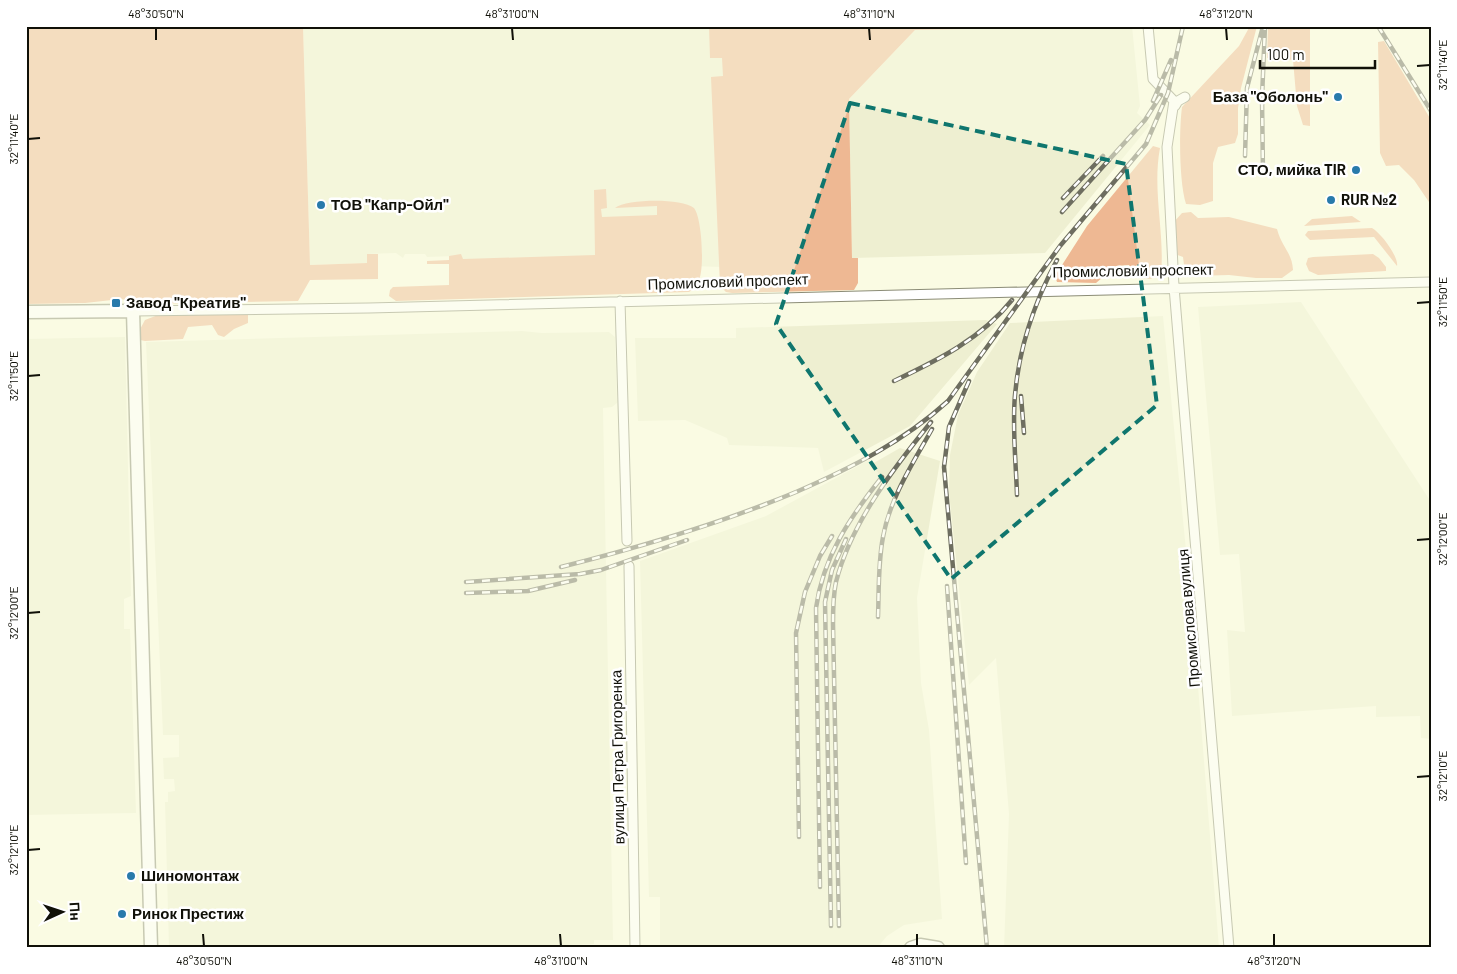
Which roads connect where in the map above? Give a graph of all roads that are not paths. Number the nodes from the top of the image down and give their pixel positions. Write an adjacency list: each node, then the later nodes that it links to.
1 (1148, 26): 3 (street)
2 (1185, 97): 3 (street)
3 (1174, 106): 5 (street, Промислова вулиця)
4 (1431, 282): 5 (street, Промисловий проспект)
5 (1174, 286): 6 (street, Промисловий проспект); 15 (street, Промислова вулиця)
6 (620, 301): 7 (street, Промисловий проспект); 9 (street)
7 (134, 311): 8 (street, Промисловий проспект); 11 (street)
8 (26, 312)
9 (627, 540)
10 (629, 566): 12 (street, вулиця Петра Григоренка)
11 (151, 948)
12 (635, 948)
13 (911, 948): 14 (street)
14 (938, 948)
15 (1230, 948)

